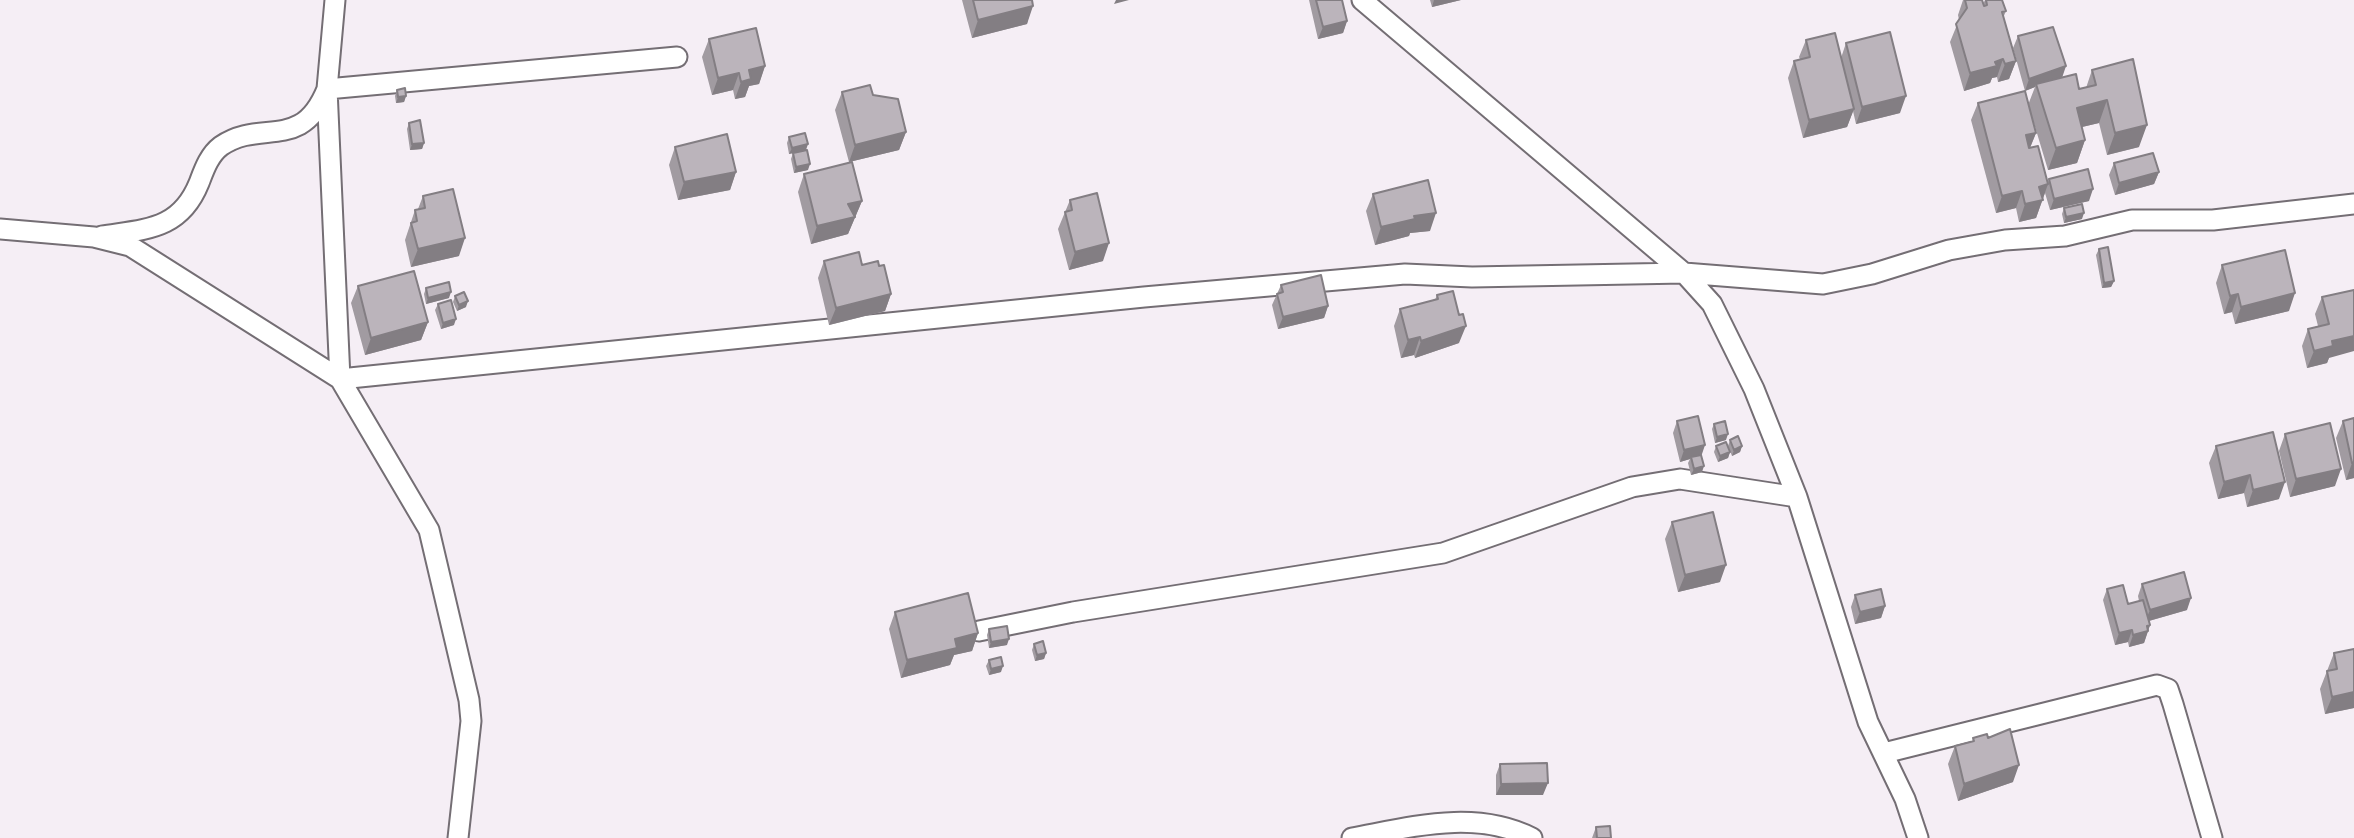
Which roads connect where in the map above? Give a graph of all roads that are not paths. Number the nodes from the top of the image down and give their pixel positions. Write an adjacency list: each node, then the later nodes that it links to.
1 (335, 0): 4 (street)
2 (1362, 0): 8 (street)
3 (677, 57): 4 (street)
4 (327, 89): 7 (street); 9 (street)
5 (2354, 204): 8 (street)
6 (0, 229): 7 (street)
7 (94, 237): 9 (street)
8 (1684, 273): 9 (street); 10 (street)
9 (340, 379): 13 (street)
10 (1797, 497): 11 (street); 12 (street)
11 (979, 631)
12 (1884, 753): 16 (street); 17 (street)
13 (458, 838)
14 (1352, 838): 15 (street)
15 (1532, 838)
16 (1918, 838)
17 (2212, 838)

